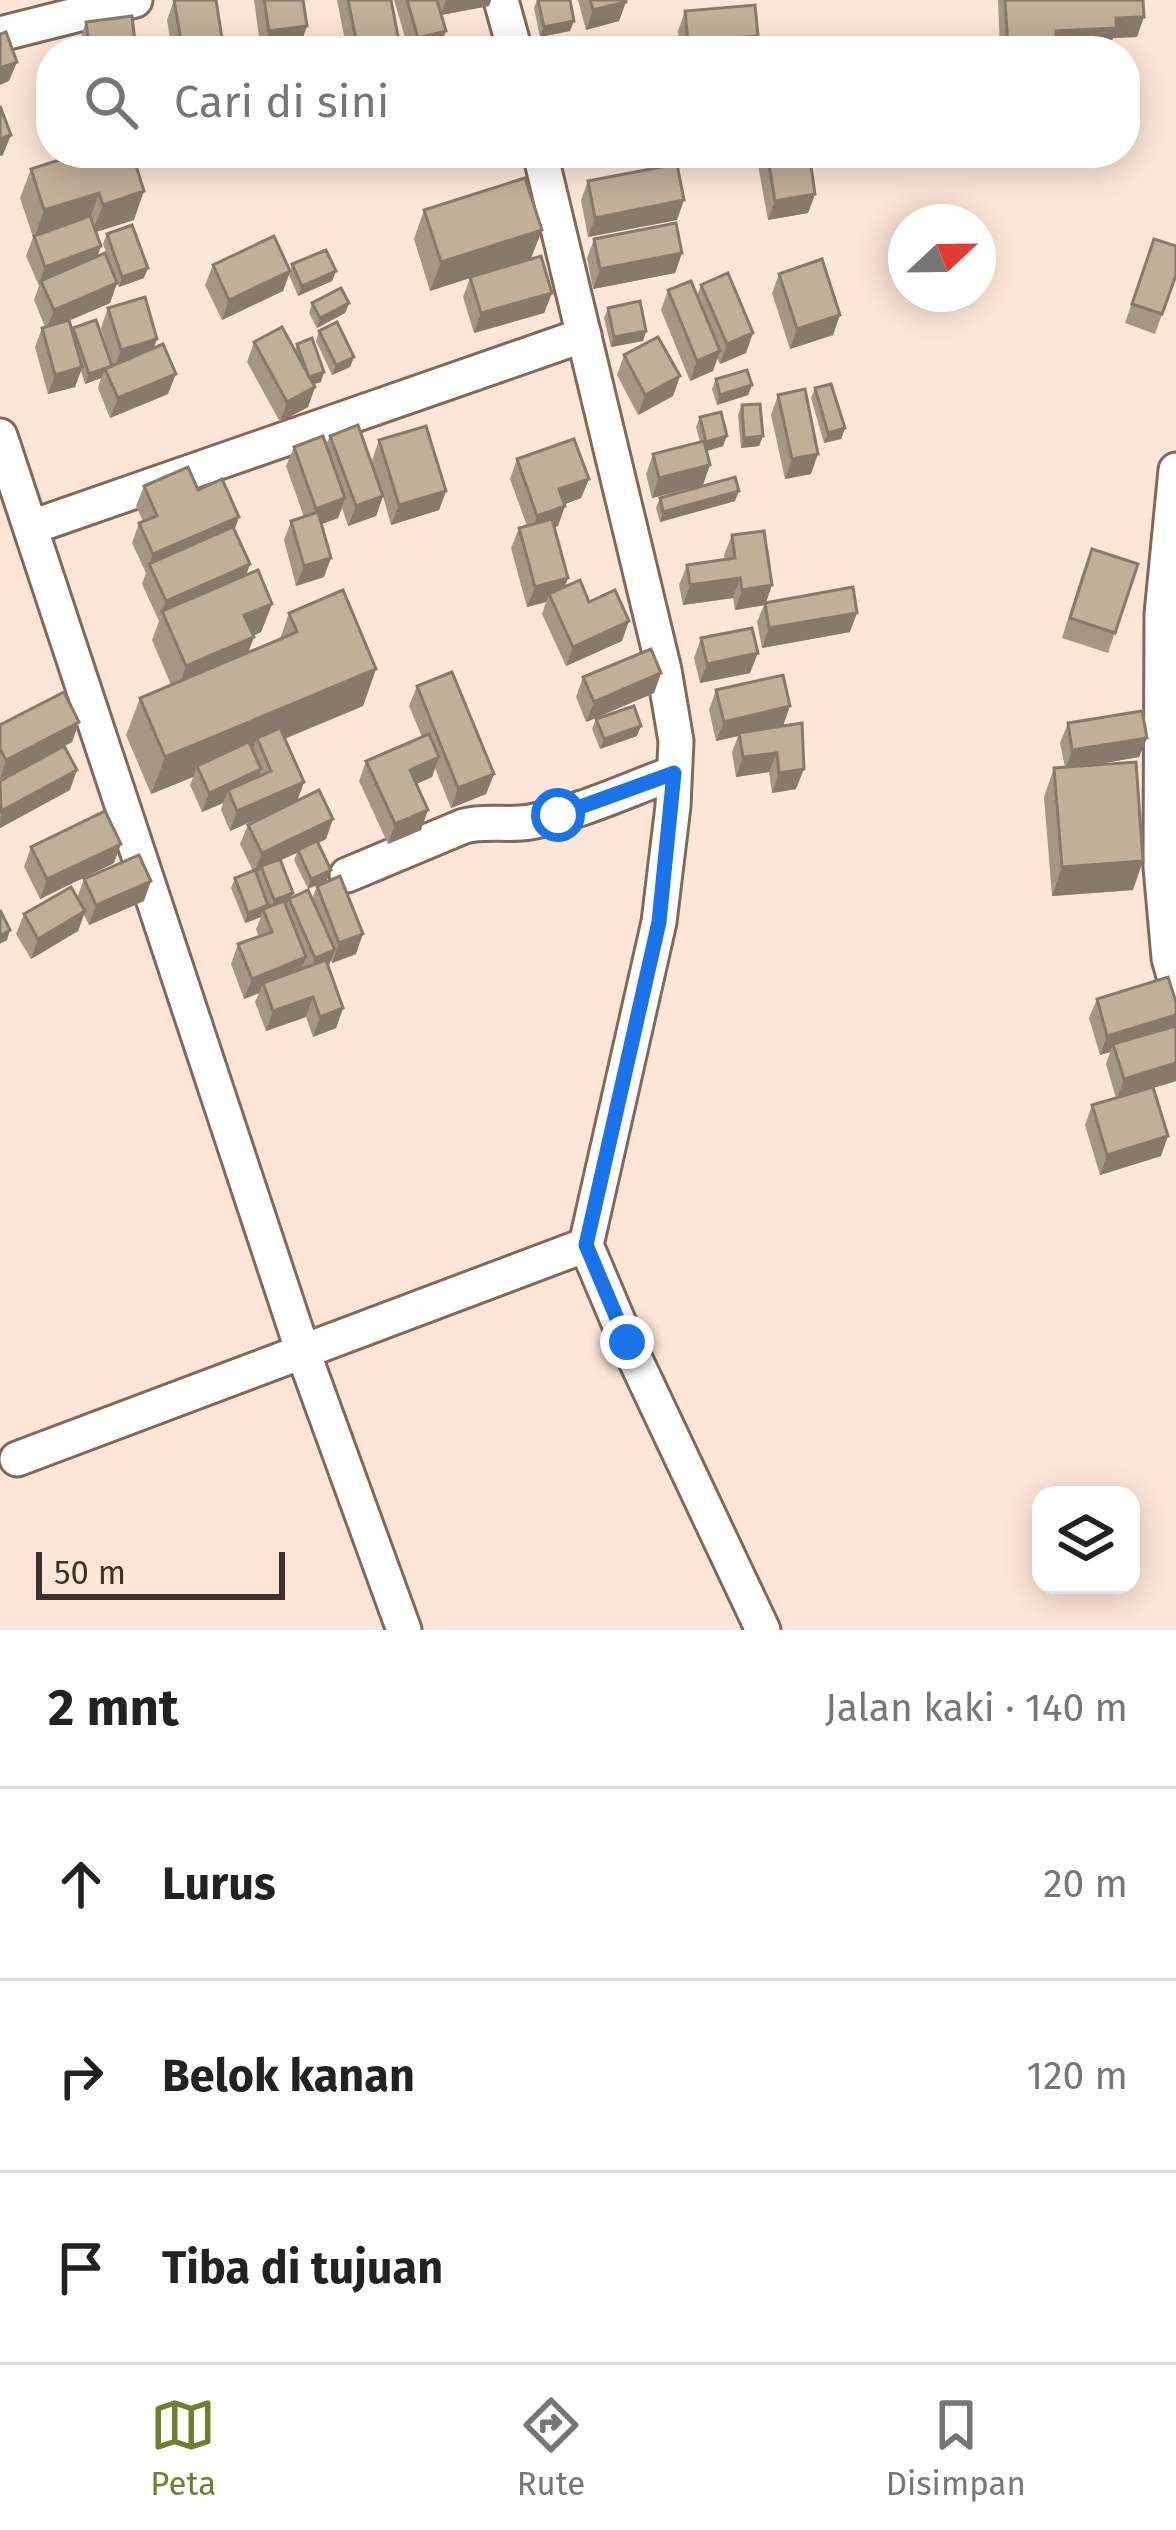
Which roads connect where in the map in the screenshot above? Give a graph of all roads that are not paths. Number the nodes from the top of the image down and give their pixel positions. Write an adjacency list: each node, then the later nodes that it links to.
1 (135, 0): 3 (street)
2 (501, 0): 4 (street)
3 (0, 34)
4 (510, 36)
5 (544, 168): 6 (street)
6 (584, 335): 9 (street); 10 (street)
7 (0, 436): 9 (street)
8 (1176, 470): 12 (street)
9 (32, 527): 14 (street)
10 (674, 773): 11 (street); 13 (street)
11 (347, 875)
12 (1176, 983)
13 (586, 1245): 14 (street); 17 (street)
14 (303, 1352): 15 (street); 16 (street)
15 (17, 1459)
16 (404, 1630)
17 (763, 1630)

